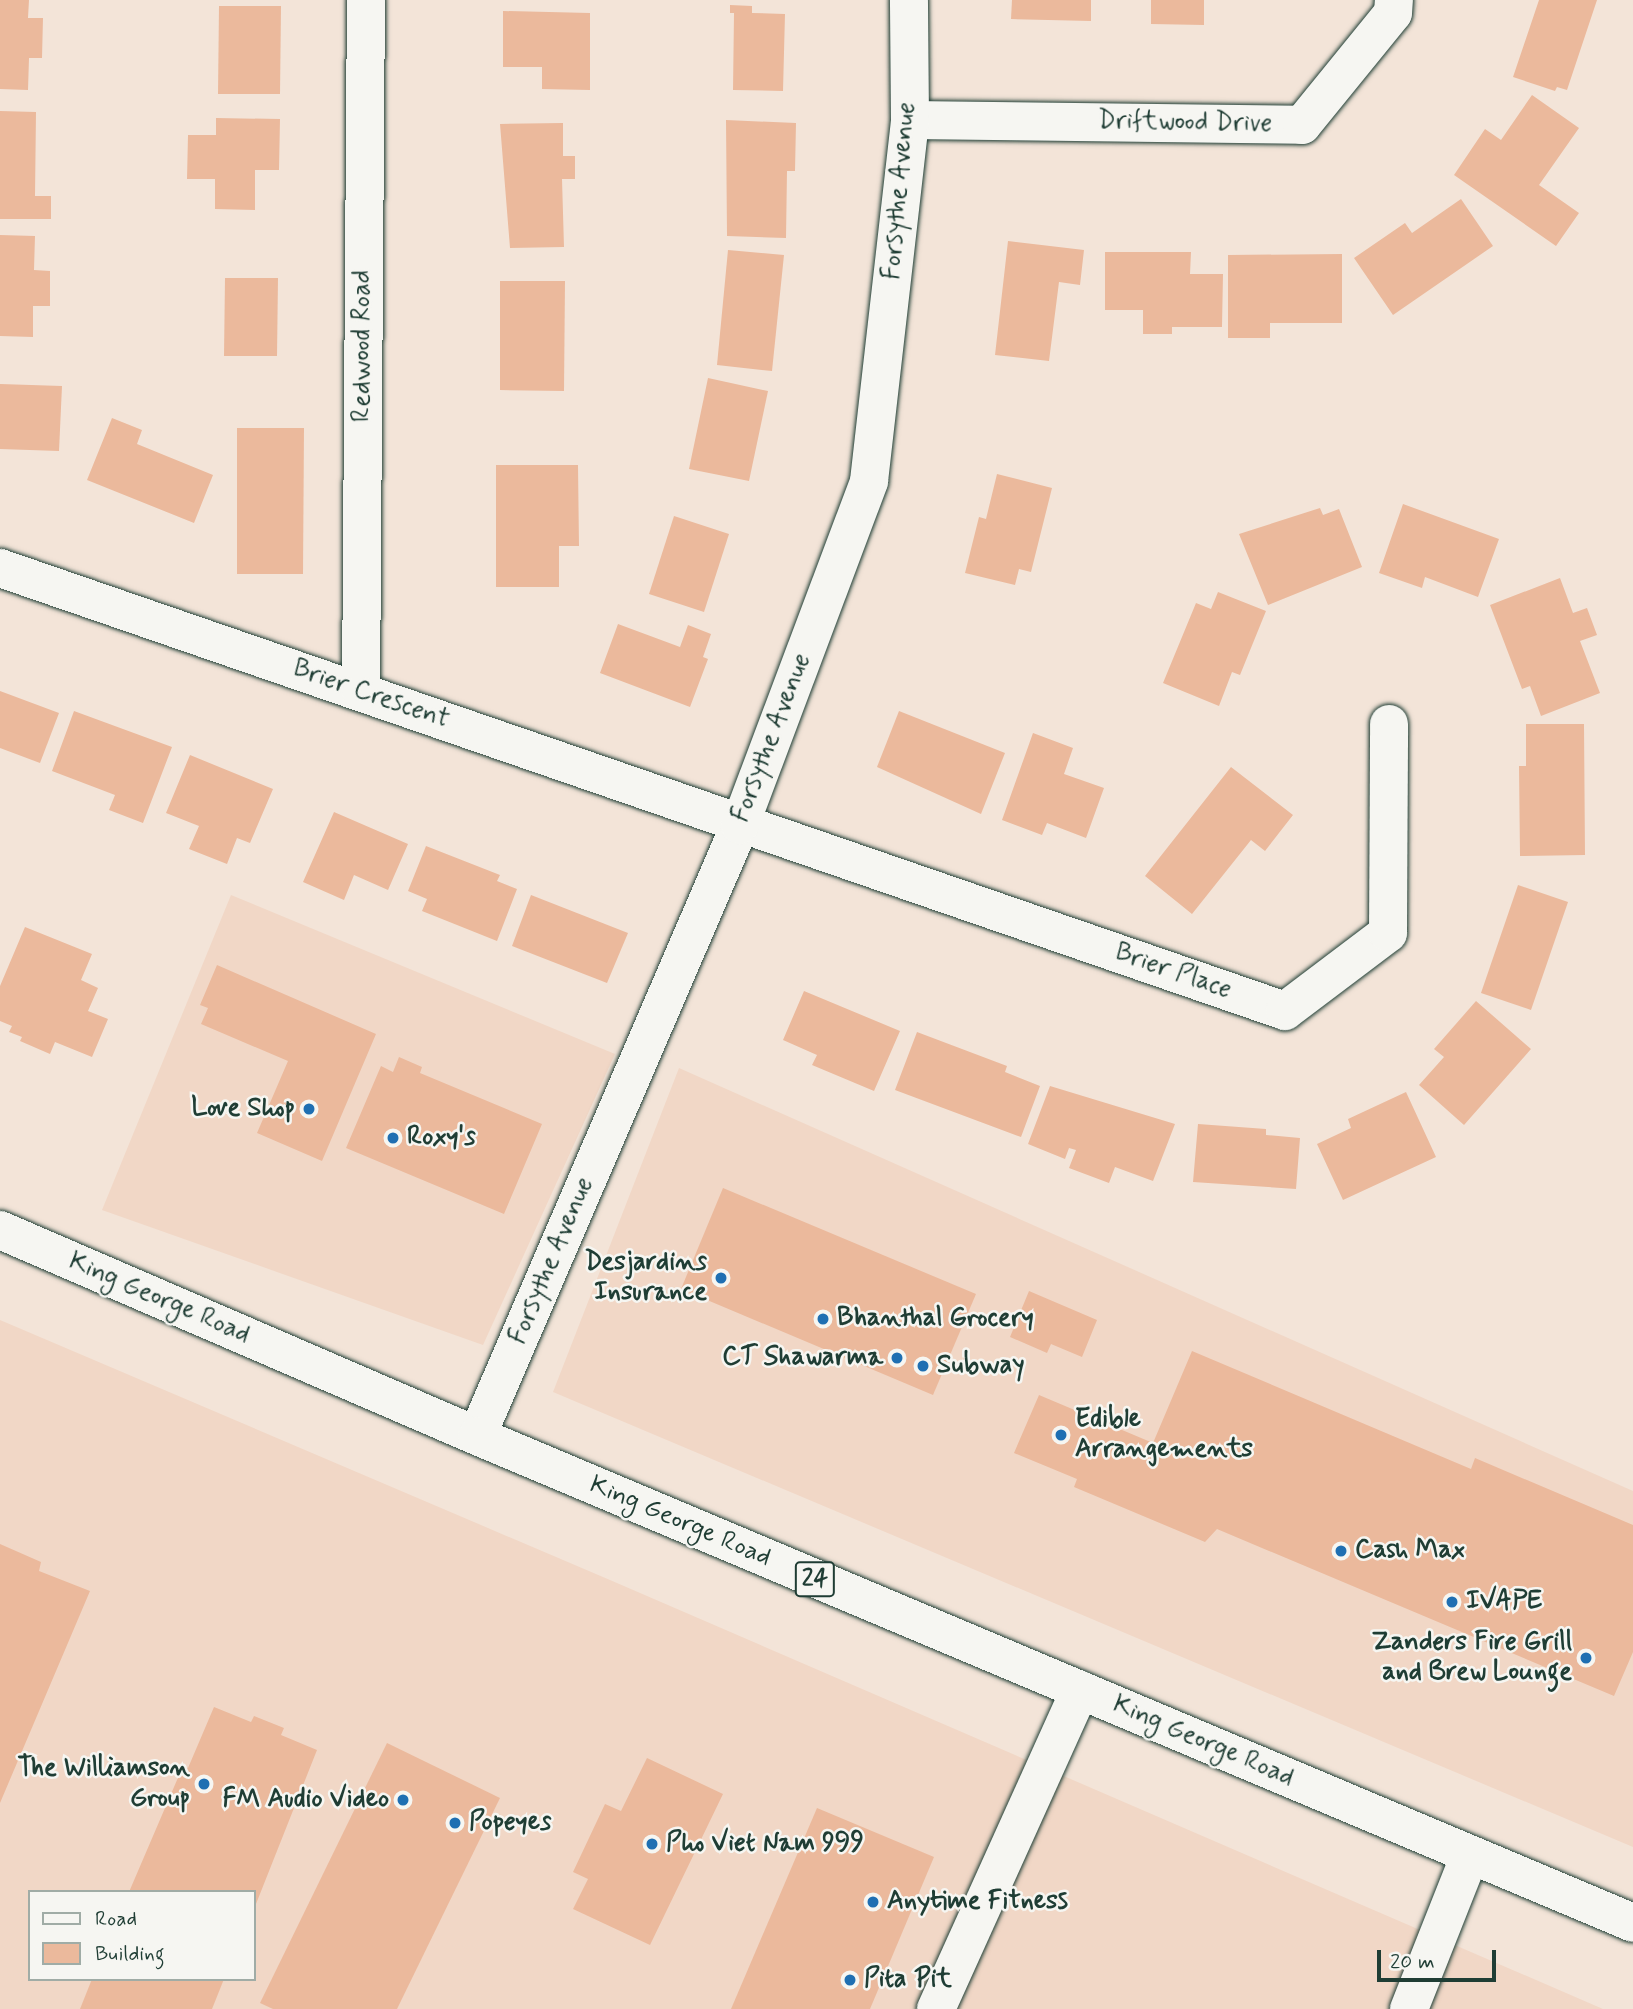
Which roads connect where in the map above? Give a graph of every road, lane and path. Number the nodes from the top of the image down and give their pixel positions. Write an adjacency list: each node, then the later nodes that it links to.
1 (366, 0): 6 (street, Redwood Road)
2 (909, 0): 4 (street, Forsythe Avenue)
3 (1394, 0): 4 (street, Driftwood Drive)
4 (910, 120): 8 (street, Forsythe Avenue)
5 (0, 568): 6 (street, Brier Crescent)
6 (361, 691): 8 (street, Brier Crescent)
7 (1390, 724): 8 (street, Brier Place)
8 (740, 825): 10 (street, Forsythe Avenue)
9 (0, 1230): 10 (street, King George Road / 24)
10 (477, 1436): 11 (street, King George Road / 24)
11 (1080, 1690): 12 (street, King George Road / 24); 14 (street)
12 (1469, 1854): 13 (street, King George Road / 24); 15 (street)
13 (1633, 1923)
14 (936, 2009)
15 (1409, 2009)

